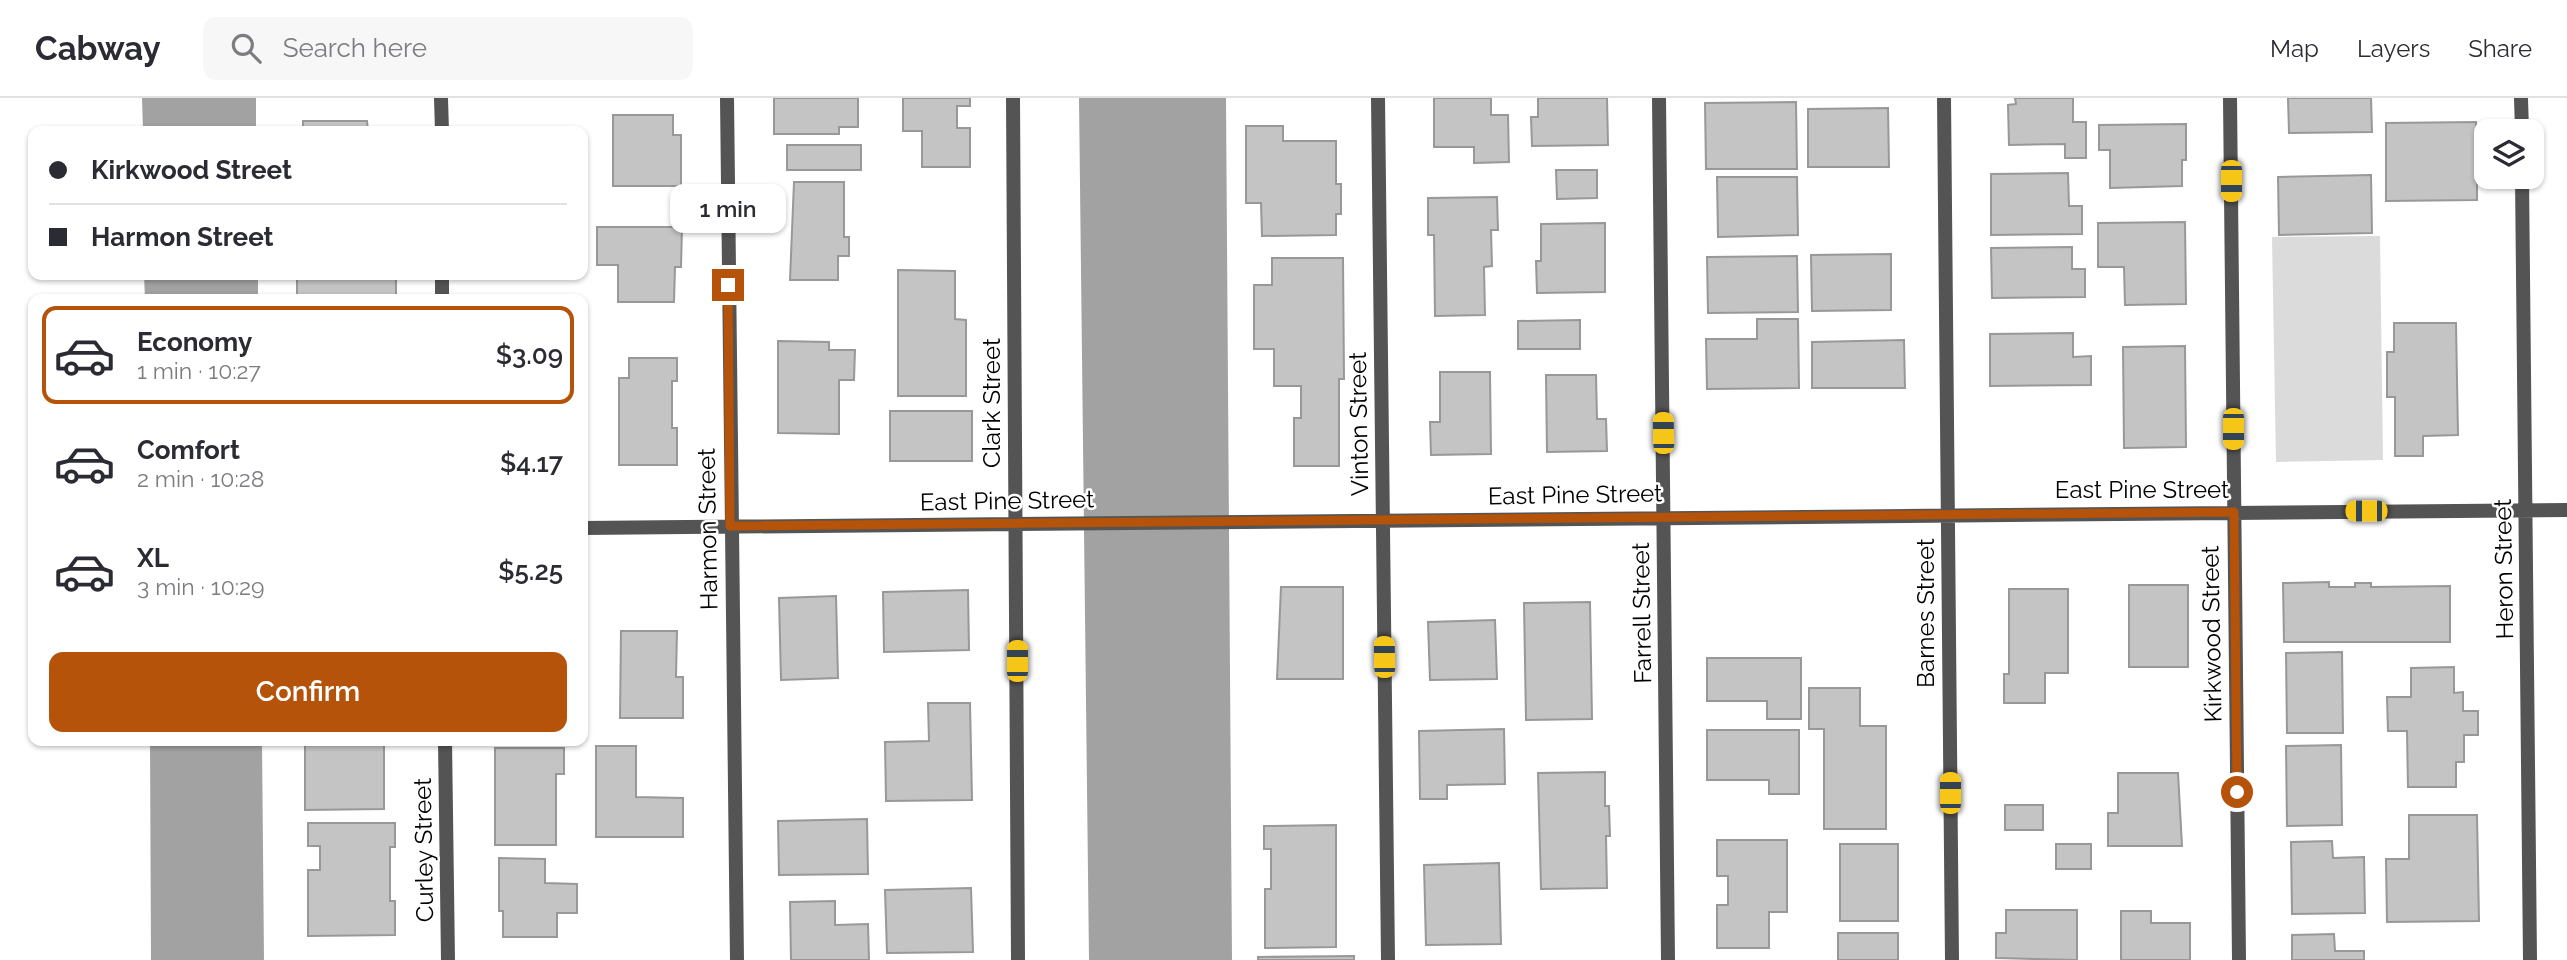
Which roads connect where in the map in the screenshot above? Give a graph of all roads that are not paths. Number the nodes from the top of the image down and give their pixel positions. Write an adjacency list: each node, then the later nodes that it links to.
1 (442, 98): 10 (street)
2 (727, 98): 19 (street, Harmon Street)
3 (1013, 98): 18 (street, Clark Street)
4 (1378, 98): 17 (street, Vinton Street)
5 (1659, 98): 16 (street, Farrell Street)
6 (1944, 98): 15 (street, Barnes Street)
7 (2230, 98): 14 (street, Kirkwood Street)
8 (2521, 98): 9 (street)
9 (2522, 119)
10 (442, 126)
11 (2522, 189): 12 (street, Heron Street)
12 (2526, 510): 13 (street, East Pine Street); 14 (street, East Pine Street); 29 (street, Heron Street)
13 (2563, 510)
14 (2234, 512): 15 (street, East Pine Street); 28 (street, Kirkwood Street)
15 (1948, 514): 16 (street, East Pine Street); 27 (street, Barnes Street)
16 (1664, 516): 17 (street, East Pine Street); 26 (street, Farrell Street)
17 (1383, 519): 18 (street, East Pine Street); 25 (street, Vinton Street)
18 (1016, 525): 19 (street, East Pine Street); 24 (street, Clark Street)
19 (730, 526): 20 (street, East Pine Street); 23 (street, Harmon Street)
20 (588, 528)
21 (445, 746): 22 (street, Curley Street)
22 (447, 960)
23 (737, 960)
24 (1018, 960)
25 (1388, 960)
26 (1668, 960)
27 (1951, 960)
28 (2239, 960)
29 (2530, 960)

